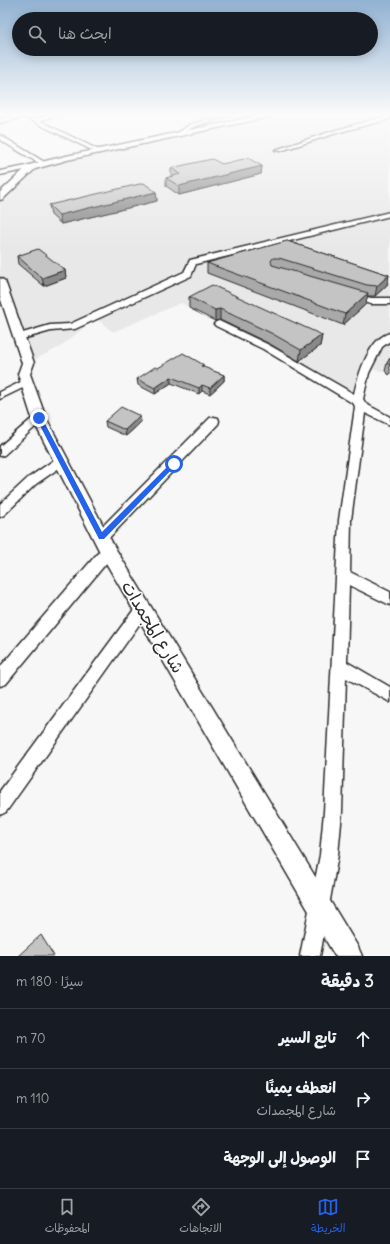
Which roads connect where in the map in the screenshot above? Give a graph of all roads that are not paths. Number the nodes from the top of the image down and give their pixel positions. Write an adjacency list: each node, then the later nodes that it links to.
1 (37, 160): 3 (street)
2 (64, 160): 3 (main road)
3 (44, 164): 4 (main road)
4 (32, 168): 5 (street); 6 (main road)
5 (0, 173)
6 (0, 197)
7 (390, 214): 14 (street)
8 (0, 281): 11 (main road, شارع المجمدات)
9 (342, 293): 10 (street)
10 (390, 301)
11 (3, 304): 14 (main road, شارع المجمدات)
12 (219, 324): 17 (street)
13 (390, 336): 17 (street)
14 (19, 337): 15 (main road, شارع المجمدات)
15 (27, 382): 16 (street); 18 (main road, شارع المجمدات)
16 (0, 396)
17 (360, 404): 20 (street); 25 (street)
18 (39, 418): 21 (street); 22 (main road, شارع المجمدات)
19 (214, 421): 24 (street)
20 (390, 421)
21 (0, 452)
22 (61, 461): 23 (street); 24 (main road, شارع المجمدات)
23 (0, 512)
24 (105, 544): 27 (main road, شارع المجمدات); 29 (street)
25 (342, 575): 26 (street); 28 (street)
26 (390, 599)
27 (143, 608): 31 (street); 32 (main road, شارع المجمدات)
28 (340, 666): 30 (street); 32 (street)
29 (0, 679)
30 (390, 695)
31 (0, 806)
32 (320, 907): 33 (street); 34 (main road, شارع المجمدات)
33 (310, 956)
34 (349, 956)

